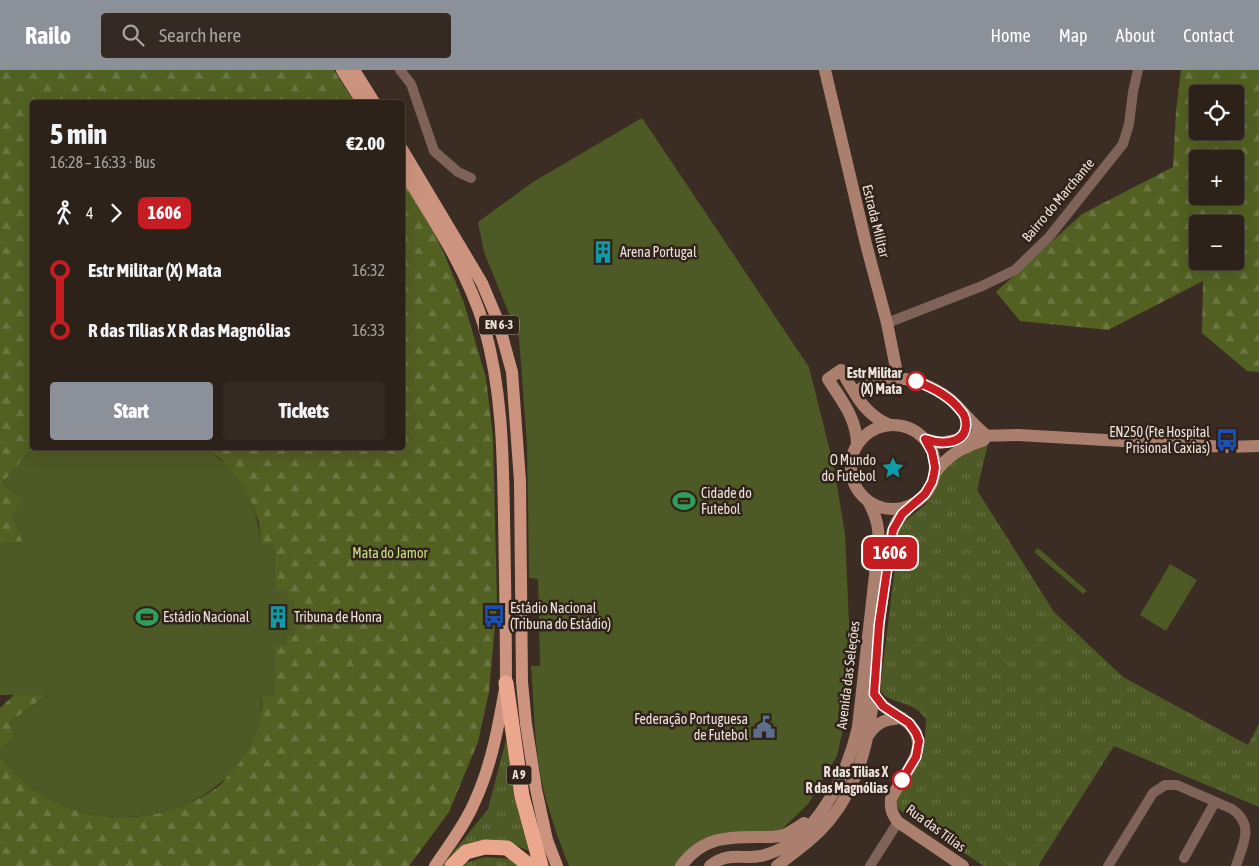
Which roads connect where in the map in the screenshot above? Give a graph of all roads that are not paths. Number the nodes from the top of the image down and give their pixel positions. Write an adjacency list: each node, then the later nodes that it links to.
1 (342, 70): 6 (main road)
2 (354, 70): 7 (main road)
3 (400, 70): 10 (street)
4 (826, 70): 11 (street, Estrada Militar)
5 (1138, 70): 11 (street, Bairro do Marchante)
6 (361, 100)
7 (373, 100)
8 (405, 154): 27 (main road, EN 6-3)
9 (405, 174): 24 (main road, EN 6-3)
10 (471, 178)
11 (887, 323): 12 (street, Estrada Militar)
12 (898, 378): 13 (street); 14 (street)
13 (855, 392): 15 (street); 19 (street)
14 (963, 412): 16 (street); 18 (street)
15 (890, 425): 17 (street); 19 (street)
16 (992, 435): 18 (street); 20 (street); 21 (street)
17 (925, 439): 18 (street); 21 (street)
18 (958, 439)
19 (857, 445): 22 (street)
20 (1259, 446)
21 (934, 474): 23 (street)
22 (868, 501): 23 (street); 30 (street, Avenida das Seleções)
23 (912, 504): 25 (street, Avenida das Seleções)
24 (506, 683): 35 (main road); 38 (highway, A 9)
25 (874, 694): 26 (street, Rua das Tílias); 28 (street, Avenida das Seleções)
26 (902, 718): 28 (street); 31 (street, Rua das Tílias)
27 (526, 724): 39 (main road, A 9)
28 (868, 734): 43 (street, Avenida das Seleções)
29 (1215, 802): 33 (street); 45 (street); 46 (street)
30 (817, 816): 32 (street, Avenida das Seleções); 40 (street)
31 (898, 822): 34 (street, Rua das Tílias); 44 (street)
32 (743, 857): 41 (street, Avenida das Seleções); 42 (street)
33 (1184, 858)
34 (957, 864)
35 (435, 866)
36 (452, 866): 37 (highway)
37 (530, 866)
38 (541, 866)
39 (557, 866)
40 (681, 866)
41 (710, 866)
42 (756, 866)
43 (778, 866)
44 (870, 866)
45 (1108, 866)
46 (1236, 866)

